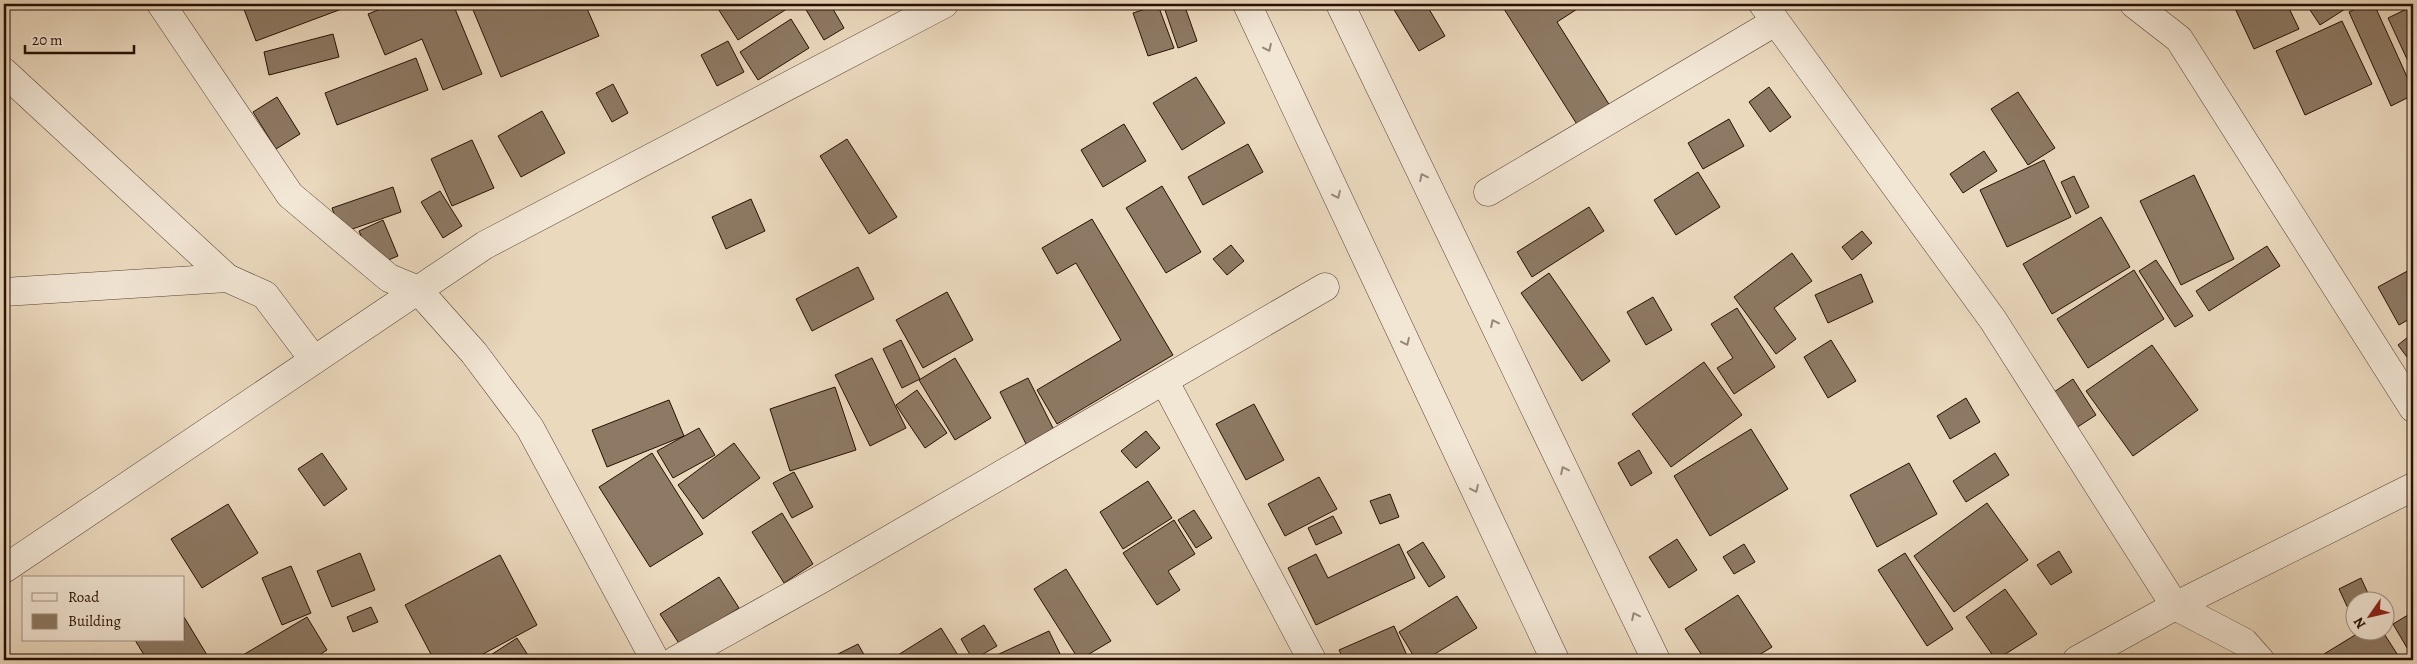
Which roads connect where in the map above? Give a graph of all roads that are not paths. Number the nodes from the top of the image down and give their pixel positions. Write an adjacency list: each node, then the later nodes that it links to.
1 (161, 4): 11 (street)
2 (944, 4): 11 (street)
3 (1247, 4): 22 (street, one-way to 22)
4 (1340, 4): 23 (street, one-way to 4)
5 (2134, 4): 15 (street)
6 (1769, 13): 8 (street); 18 (street)
7 (4, 72): 9 (street)
8 (1488, 192)
9 (227, 278): 12 (street); 13 (street)
10 (1325, 287): 14 (street)
11 (418, 290): 13 (street); 19 (street)
12 (4, 292)
13 (314, 360): 17 (street)
14 (1165, 382): 20 (street); 21 (street)
15 (2413, 408)
16 (2413, 488): 18 (street)
17 (4, 569)
18 (2175, 606): 24 (street); 25 (street)
19 (655, 660)
20 (676, 660)
21 (1312, 660)
22 (1555, 660)
23 (1656, 660)
24 (2077, 660)
25 (2260, 660)

